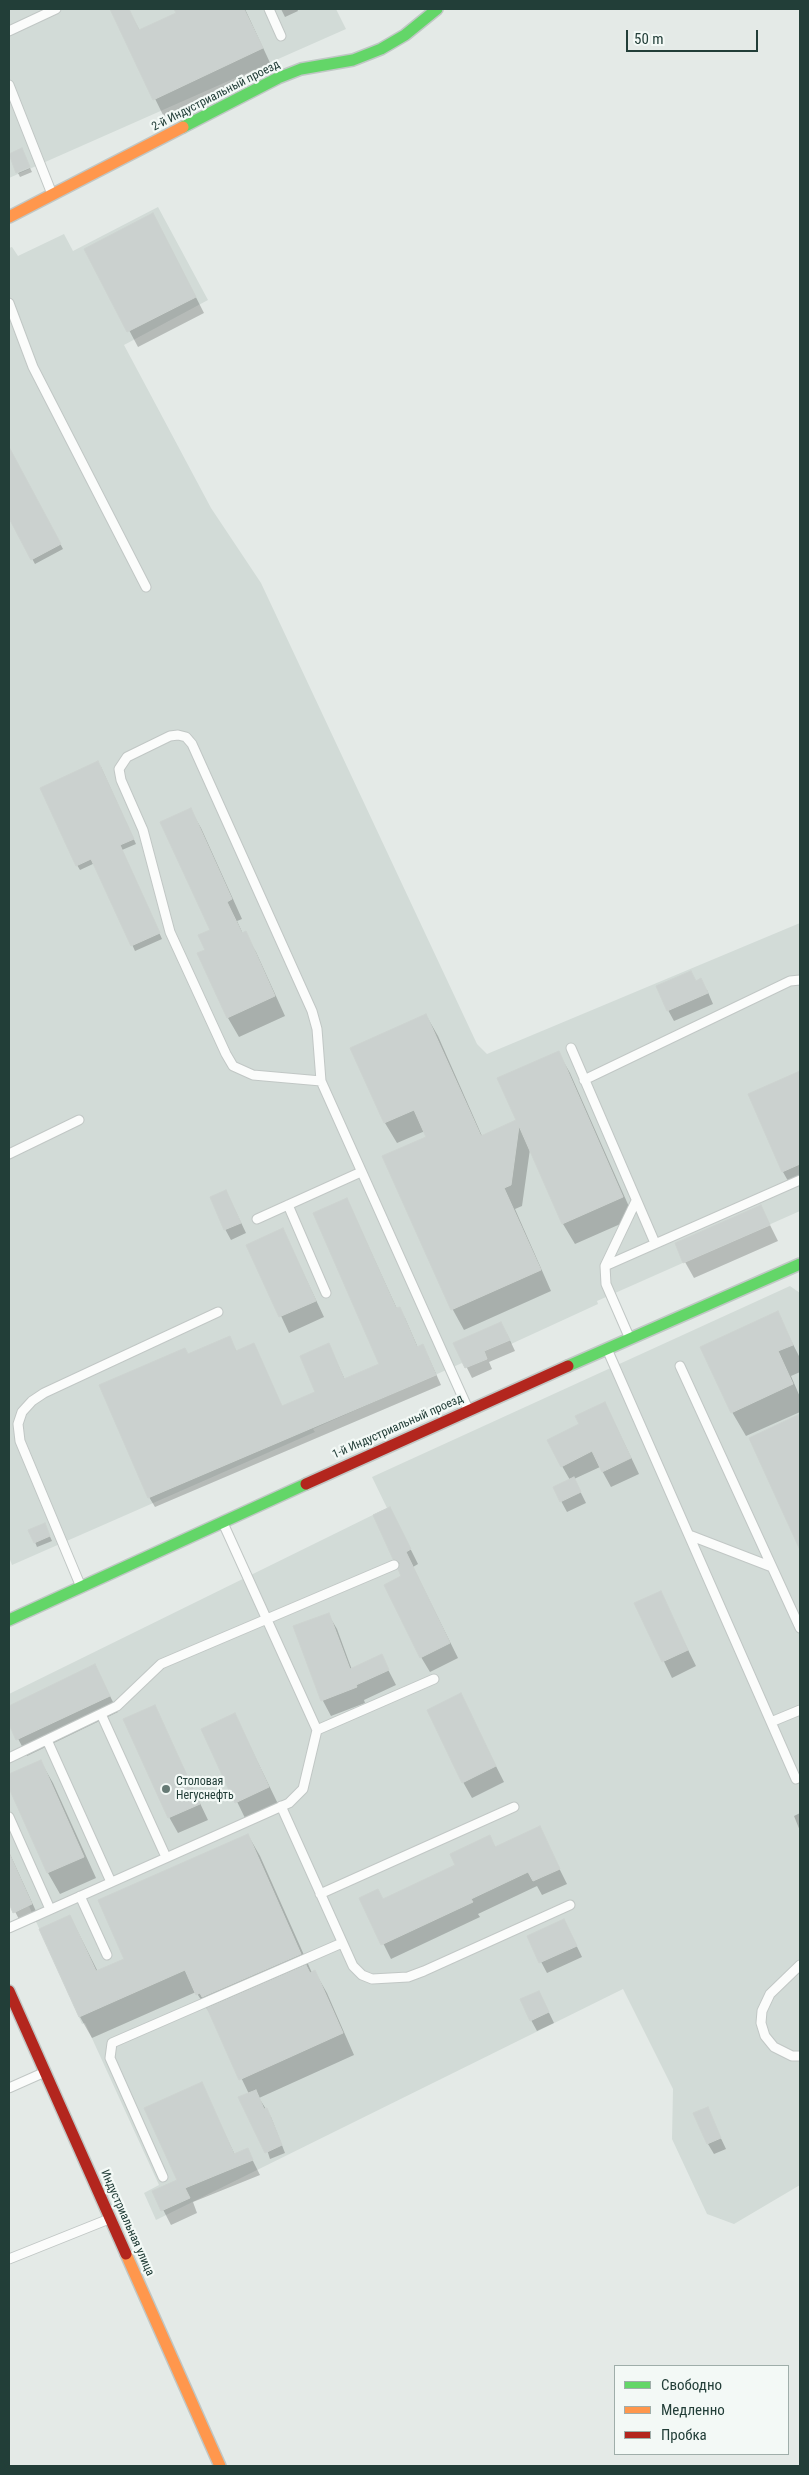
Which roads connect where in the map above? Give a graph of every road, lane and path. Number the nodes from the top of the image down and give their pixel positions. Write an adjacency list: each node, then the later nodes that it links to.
1 (56, 9): 4 (lane)
2 (269, 9): 5 (lane)
3 (437, 9): 7 (street, 2-й Индустриальный проезд)
4 (9, 31)
5 (281, 36)
6 (9, 85): 7 (lane)
7 (53, 195): 8 (street, 2-й Индустриальный проезд)
8 (9, 217)
9 (9, 303): 10 (lane)
10 (146, 587)
11 (800, 980): 13 (lane)
12 (571, 1048): 13 (lane)
13 (584, 1080): 19 (lane)
14 (320, 1082): 14 (lane); 17 (lane)
15 (80, 1120): 16 (lane)
16 (9, 1154)
17 (361, 1172): 20 (lane); 30 (lane)
18 (800, 1180): 22 (lane)
19 (636, 1201): 22 (lane); 24 (lane)
20 (288, 1205): 21 (lane); 25 (lane)
21 (257, 1219)
22 (655, 1243): 24 (lane)
23 (800, 1264): 27 (street, 1-й Индустриальный проезд)
24 (605, 1266): 27 (lane)
25 (326, 1293)
26 (218, 1312): 35 (lane)
27 (630, 1339): 28 (street, 1-й Индустриальный проезд)
28 (607, 1349): 30 (street, 1-й Индустриальный проезд); 32 (lane)
29 (680, 1366): 34 (lane)
30 (468, 1410): 31 (street, 1-й Индустриальный проезд)
31 (222, 1521): 35 (street, 1-й Индустриальный проезд); 37 (lane)
32 (689, 1535): 34 (lane); 42 (lane)
33 (394, 1565): 37 (lane)
34 (772, 1566): 38 (lane)
35 (80, 1587): 36 (street, 1-й Индустриальный проезд)
36 (9, 1620)
37 (267, 1620): 41 (lane); 43 (lane)
38 (800, 1628)
39 (434, 1679): 43 (lane)
40 (800, 1710): 42 (lane)
41 (102, 1714): 44 (lane); 50 (lane)
42 (771, 1722): 46 (lane)
43 (317, 1730): 47 (lane)
44 (47, 1740): 45 (lane); 51 (lane)
45 (9, 1758)
46 (796, 1779)
47 (281, 1806): 50 (lane); 52 (lane)
48 (514, 1808): 52 (lane)
49 (9, 1818): 55 (lane)
50 (166, 1857): 51 (lane)
51 (111, 1882): 53 (lane)
52 (320, 1894): 57 (lane)
53 (80, 1896): 55 (lane); 58 (lane)
54 (570, 1904): 57 (lane)
55 (50, 1909): 56 (lane)
56 (9, 1928)
57 (342, 1943): 64 (lane)
58 (106, 1955)
59 (800, 1965): 61 (lane)
60 (9, 1991): 62 (street, Индустриальная улица)
61 (800, 2056)
62 (45, 2072): 63 (lane); 65 (street, Индустриальная улица)
63 (9, 2088)
64 (163, 2177)
65 (109, 2219): 66 (lane); 67 (street, Индустриальная улица)
66 (9, 2259)
67 (220, 2466)

